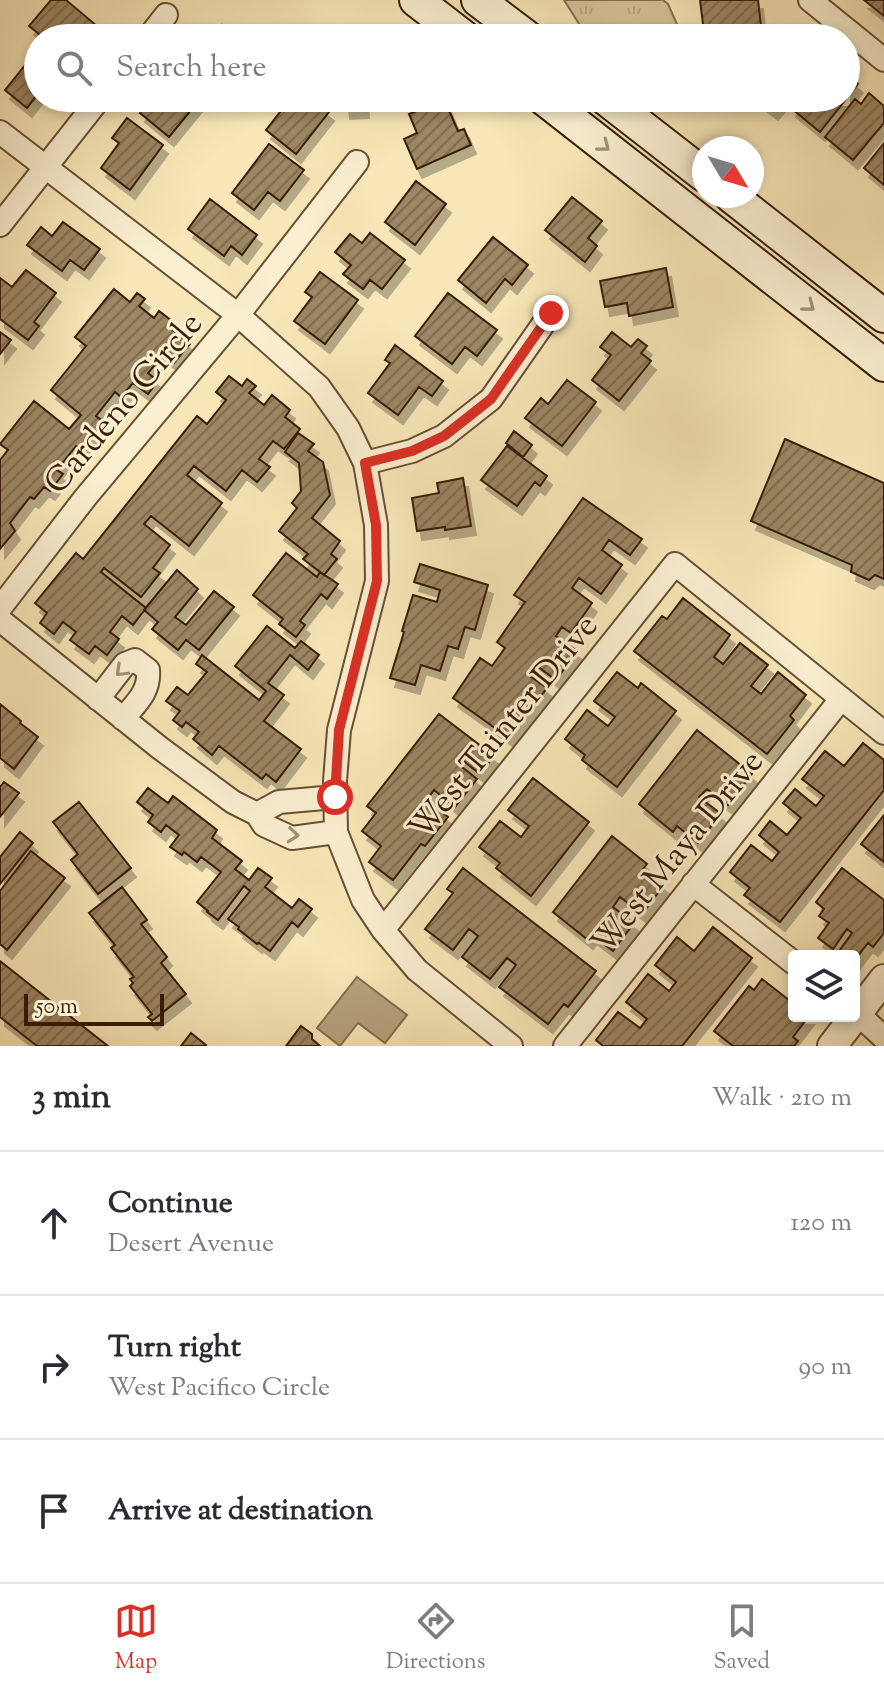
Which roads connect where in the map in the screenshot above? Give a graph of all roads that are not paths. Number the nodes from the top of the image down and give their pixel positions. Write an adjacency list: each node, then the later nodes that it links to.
1 (416, 0): 6 (main road)
2 (478, 0): 7 (main road)
3 (810, 0): 8 (street)
4 (166, 15): 5 (street)
5 (159, 24)
6 (447, 24)
7 (510, 24)
8 (840, 24)
9 (860, 41): 10 (street)
10 (884, 60)
11 (89, 112): 17 (street)
12 (561, 112): 23 (main road, one-way to 23)
13 (623, 112): 16 (main road)
14 (0, 132): 17 (street)
15 (357, 162): 21 (street, Cardeno Circle)
16 (692, 166)
17 (45, 167): 19 (street); 21 (street)
18 (746, 208): 22 (main road)
19 (0, 225)
20 (551, 313): 24 (street)
21 (238, 315): 24 (street); 25 (street, Cardeno Circle)
22 (884, 316)
23 (884, 365)
24 (365, 463): 31 (street)
25 (0, 608)
26 (0, 620): 27 (street)
27 (98, 699): 29 (street); 29 (street, one-way to 27)
28 (841, 699): 30 (street); 34 (street, West Maya Drive); 35 (street, West Tainter Drive)
29 (123, 719): 32 (street)
30 (884, 733)
31 (335, 797): 32 (street); 33 (street)
32 (257, 814): 33 (street, one-way to 33)
33 (336, 832): 35 (street)
34 (693, 884): 36 (street); 43 (street, West Maya Drive)
35 (383, 930): 42 (street)
36 (788, 958)
37 (884, 979): 38 (street)
38 (860, 1006)
39 (860, 1015): 41 (street)
40 (848, 1022): 44 (street)
41 (884, 1038)
42 (511, 1046)
43 (565, 1046)
44 (832, 1046)

